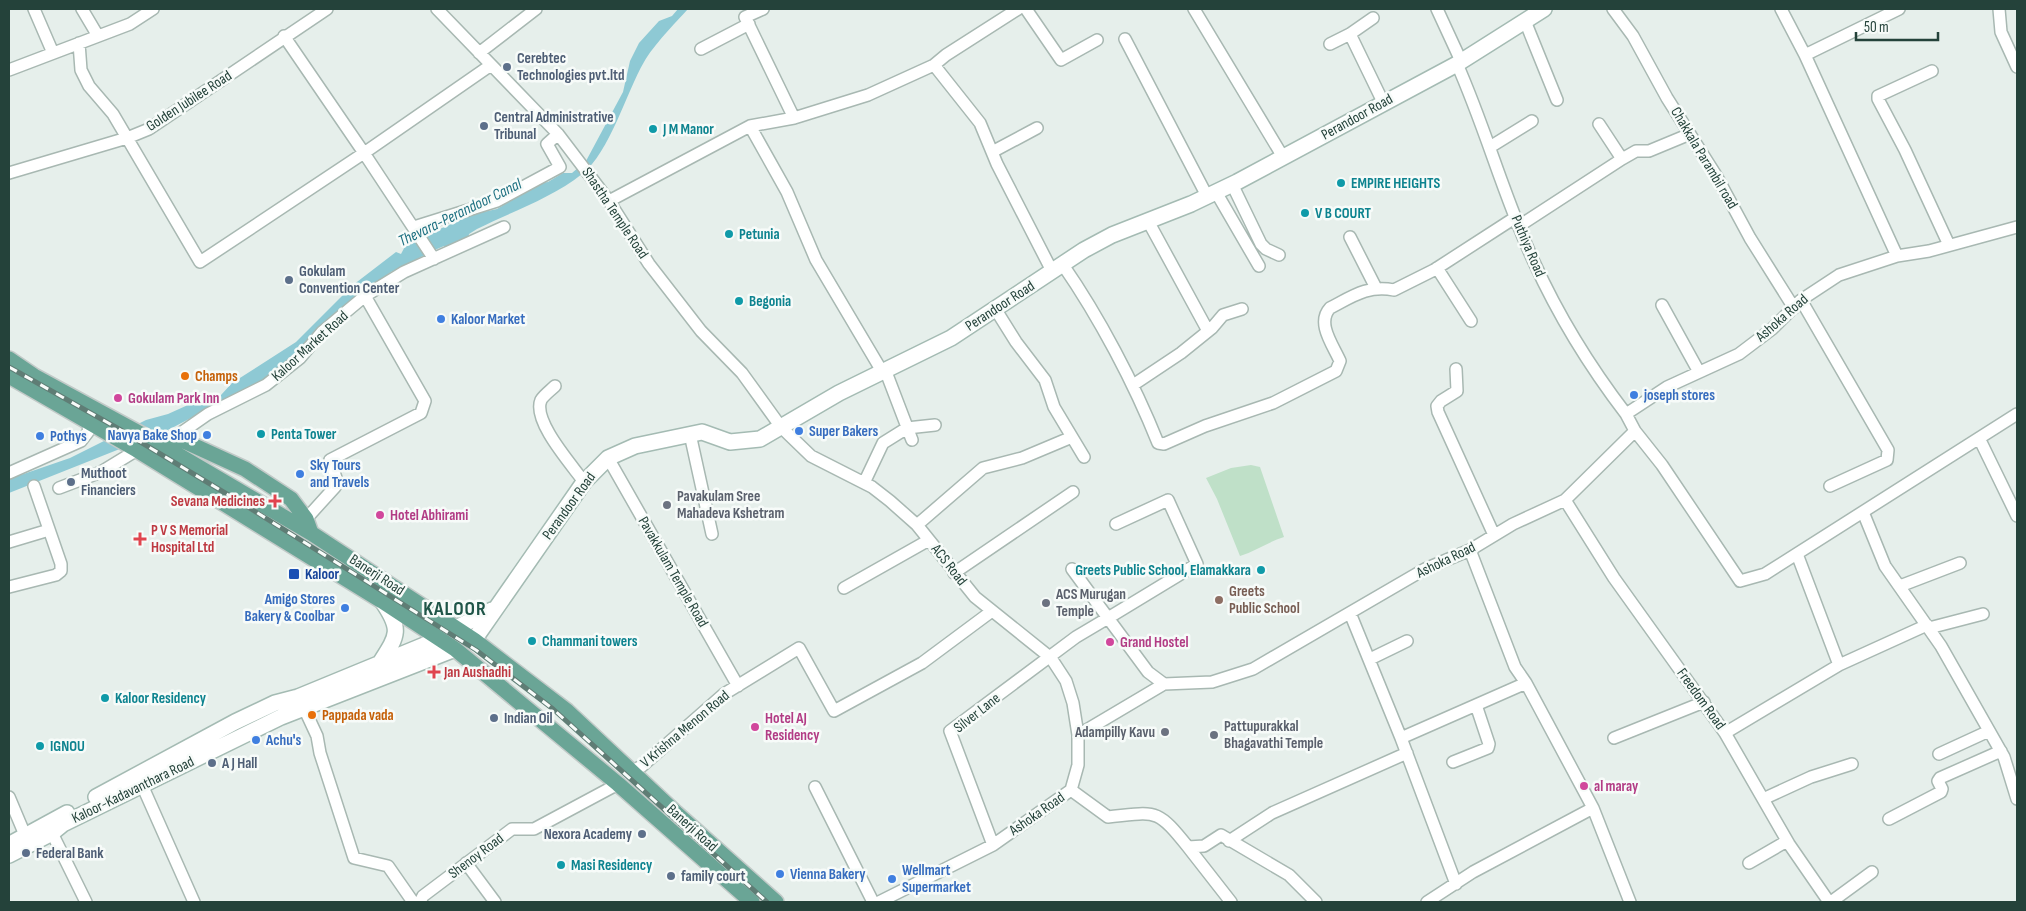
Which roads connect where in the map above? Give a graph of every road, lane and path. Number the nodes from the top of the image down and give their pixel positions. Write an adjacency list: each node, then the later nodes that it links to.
1 (34, 9): 28 (street)
2 (82, 9): 21 (street)
3 (151, 9): 21 (street)
4 (327, 9): 22 (street, Golden Jubilee Road)
5 (437, 9): 29 (street, Shastha Temple Road)
6 (536, 9): 29 (street)
7 (763, 9): 19 (street)
8 (1018, 9): 33 (street)
9 (1026, 9): 24 (street)
10 (1194, 9): 50 (street)
11 (1437, 9): 32 (street, Puthiya Road)
12 (1544, 9): 18 (main road, Perandoor Road)
13 (1613, 9): 45 (street, Chakkala Parambil road)
14 (1781, 9): 30 (street)
15 (1899, 9): 30 (street)
16 (1999, 9): 31 (street)
17 (1373, 18): 20 (street)
18 (1525, 21): 32 (main road, Perandoor Road); 37 (street)
19 (748, 24): 27 (street); 39 (street)
20 (1350, 34): 26 (street); 38 (street)
21 (98, 36): 25 (street)
22 (284, 36): 46 (street, Golden Jubilee Road); 49 (street)
23 (1125, 39): 54 (street)
24 (1097, 40)
25 (79, 43): 28 (street); 46 (street)
26 (1330, 44)
27 (702, 49)
28 (53, 53): 35 (street)
29 (479, 53): 34 (street, Shastha Temple Road)
30 (1805, 55): 64 (street)
31 (2016, 61)
32 (1459, 63): 38 (main road, Perandoor Road); 47 (street, Puthiya Road)
33 (934, 64): 39 (street); 48 (street)
34 (491, 65): 44 (street, Shastha Temple Road); 49 (street)
35 (9, 70)
36 (1932, 71): 62 (street)
37 (1557, 100)
38 (1383, 102): 50 (main road, Perandoor Road)
39 (794, 118): 42 (street)
40 (1532, 121): 47 (street)
41 (1599, 124): 51 (street)
42 (750, 126): 55 (street); 79 (street)
43 (1037, 128): 48 (street)
44 (558, 134): 55 (street, Shastha Temple Road); 60 (street)
45 (1690, 134): 51 (street); 71 (street, Chakkala Parambil road)
46 (127, 138): 49 (street); 52 (street, Golden Jubilee Road)
47 (1490, 147): 57 (street, Puthiya Road)
48 (992, 152): 67 (street)
49 (364, 153): 60 (street)
50 (1283, 157): 53 (main road, Perandoor Road)
51 (1622, 159): 57 (street)
52 (9, 174)
53 (1232, 184): 54 (main road, Perandoor Road); 63 (street)
54 (1212, 194): 56 (main road, Perandoor Road); 66 (street)
55 (609, 201): 88 (street, Shastha Temple Road)
56 (1148, 221): 67 (main road, Perandoor Road); 76 (street)
57 (1517, 222): 68 (street); 84 (street, Puthiya Road)
58 (504, 227): 65 (street, Kaloor Market Road)
59 (2017, 227): 62 (street, Ashoka Road)
60 (415, 229): 65 (street)
61 (1350, 237): 69 (street)
62 (1949, 245): 64 (street, Ashoka Road)
63 (1279, 255)
64 (1897, 256): 71 (street, Ashoka Road)
65 (433, 257): 70 (street, Kaloor Market Road)
66 (1259, 266)
67 (1057, 268): 74 (main road, Perandoor Road); 82 (street)
68 (1438, 268): 69 (street); 75 (street)
69 (1376, 288): 82 (street)
70 (365, 296): 95 (street, Kaloor Market Road); 113 (street)
71 (1797, 304): 80 (street, Ashoka Road); 104 (street, Chakkala Parambil road)
72 (1662, 305): 80 (street)
73 (1242, 309): 76 (street)
74 (996, 310): 79 (main road, Perandoor Road); 92 (street)
75 (1470, 321)
76 (1208, 331): 82 (street)
77 (9, 359): 95 (main road, Banerji Road)
78 (1456, 369): 116 (street)
79 (885, 372): 88 (main road, Perandoor Road); 89 (street)
80 (1699, 372): 84 (street, Ashoka Road)
81 (9, 376): 86 (main road, Banerji Road)
82 (1133, 385)
83 (555, 386): 100 (street)
84 (1626, 414): 90 (street)
85 (2017, 414): 93 (street)
86 (90, 421): 96 (main road, Banerji Road); 99 (street)
87 (935, 425): 89 (street)
88 (781, 427): 91 (main road, Perandoor Road); 101 (street, ACS Road)
89 (907, 428): 94 (street); 101 (street)
90 (1635, 431): 107 (street, Ashoka Road); 120 (street)
91 (690, 434): 98 (main road, Perandoor Road); 115 (street)
92 (1072, 437): 97 (street); 112 (street)
93 (1979, 438): 109 (street); 110 (street)
94 (912, 440)
95 (169, 442): 102 (main road, Banerji Road); 113 (main road)
96 (137, 450): 105 (street); 108 (main road, Banerji Road)
97 (1084, 457)
98 (608, 458): 100 (main road, Perandoor Road); 146 (street, Pavakkulam Temple Road)
99 (9, 473)
100 (584, 482): 128 (main road, Perandoor Road)
101 (864, 483): 112 (street, ACS Road)
102 (227, 485): 108 (main road); 113 (main road, Banerji Road)
103 (34, 486): 114 (street)
104 (1830, 486)
105 (59, 488)
106 (1073, 492): 123 (street)
107 (1565, 500): 116 (street, Ashoka Road); 149 (street, Freedom Road)
108 (219, 501): 127 (main road, Banerji Road)
109 (1863, 512): 120 (street); 124 (street)
110 (2017, 516)
111 (1116, 524): 132 (street)
112 (916, 525): 117 (street, ACS Road)
113 (308, 526): 134 (main road, Banerji Road)
114 (49, 530): 118 (street); 125 (street)
115 (712, 534)
116 (1494, 535): 119 (street, Ashoka Road)
117 (929, 540): 123 (street, ACS Road); 126 (street)
118 (9, 542)
119 (1470, 550): 130 (street, Ashoka Road); 144 (street)
120 (1797, 554): 142 (street)
121 (1960, 563): 124 (street)
122 (1072, 568): 132 (street)
123 (954, 573): 129 (street, ACS Road)
124 (1900, 586): 133 (street)
125 (9, 587)
126 (844, 588)
127 (382, 601): 135 (main road, Banerji Road); 141 (main road)
128 (495, 609): 134 (main road, Perandoor Road); 136 (main road, Perandoor Road)
129 (992, 611): 139 (street, ACS Road); 146 (street, V Krishna Menon Road)
130 (1350, 613): 140 (street); 145 (street, Ashoka Road)
131 (1983, 614): 133 (street)
132 (1108, 618): 139 (street); 145 (street)
133 (1928, 627): 142 (street); 152 (street)
134 (456, 628): 135 (main road); 136 (main road, Banerji Road)
135 (439, 639): 138 (main road, Banerji Road); 141 (main road, Kaloor-Kadavanthara Road)
136 (474, 640): 138 (main road); 143 (main road, Banerji Road)
137 (1407, 641): 140 (street)
138 (455, 649): 147 (main road, Banerji Road); 148 (main road, Kaloor-Kadavanthara Road)
139 (1051, 658): 154 (street, ACS Road); 178 (street, Silver Lane)
140 (1370, 659): 155 (street)
141 (380, 663): 148 (main road, Kaloor-Kadavanthara Road)
142 (1839, 665): 153 (street)
143 (525, 678): 147 (main road); 163 (main road, Banerji Road)
144 (1526, 683): 150 (street); 171 (street)
145 (1164, 684): 154 (street, Ashoka Road)
146 (738, 686): 163 (street, V Krishna Menon Road)
147 (515, 698): 166 (main road, Banerji Road)
148 (301, 702): 151 (main road, Kaloor-Kadavanthara Road); 157 (main road, Kaloor-Kadavanthara Road); 187 (street)
149 (1704, 702): 153 (street, Freedom Road); 156 (street)
150 (1476, 705): 155 (street); 161 (street)
151 (231, 724): 157 (street); 174 (main road, Kaloor-Kadavanthara Road)
152 (1989, 731): 158 (street); 160 (street)
153 (1725, 733): 169 (street, Freedom Road)
154 (1078, 735): 167 (street, Ashoka Road)
155 (1401, 738): 159 (street)
156 (1614, 738)
157 (236, 740): 164 (main road, Kaloor-Kadavanthara Road)
158 (2001, 751): 170 (street); 172 (street)
159 (1407, 753): 175 (street); 184 (street)
160 (1939, 754)
161 (1453, 762)
162 (1852, 764): 169 (street)
163 (636, 776): 166 (main road); 191 (main road, Banerji Road)
164 (142, 785): 173 (main road, Kaloor-Kadavanthara Road); 186 (street)
165 (815, 787): 192 (street)
166 (623, 788): 181 (street, Shenoy Road); 190 (main road, Banerji Road)
167 (1071, 790): 178 (street, Ashoka Road); 179 (street)
168 (9, 797): 174 (street)
169 (1763, 799): 176 (street, Freedom Road)
170 (2017, 799)
171 (1593, 808): 184 (street); 197 (street)
172 (1888, 819)
173 (52, 834): 180 (main road, Kaloor-Kadavanthara Road); 185 (street)
174 (25, 835): 177 (main road, Kaloor-Kadavanthara Road)
175 (1229, 841): 179 (street); 195 (street)
176 (1787, 841): 182 (street); 198 (street, Freedom Road)
177 (9, 845)
178 (993, 845): 193 (street, Ashoka Road)
179 (1188, 847): 194 (street)
180 (9, 856)
181 (466, 863): 188 (street, Shenoy Road); 189 (street)
182 (1749, 863)
183 (1872, 872): 198 (street)
184 (1456, 884): 196 (street)
185 (86, 902)
186 (194, 902)
187 (413, 902)
188 (420, 902)
189 (495, 902)
190 (752, 902)
191 (776, 902)
192 (873, 902)
193 (879, 902)
194 (1231, 902)
195 (1316, 902)
196 (1427, 902)
197 (1630, 902)
198 (1830, 902)

